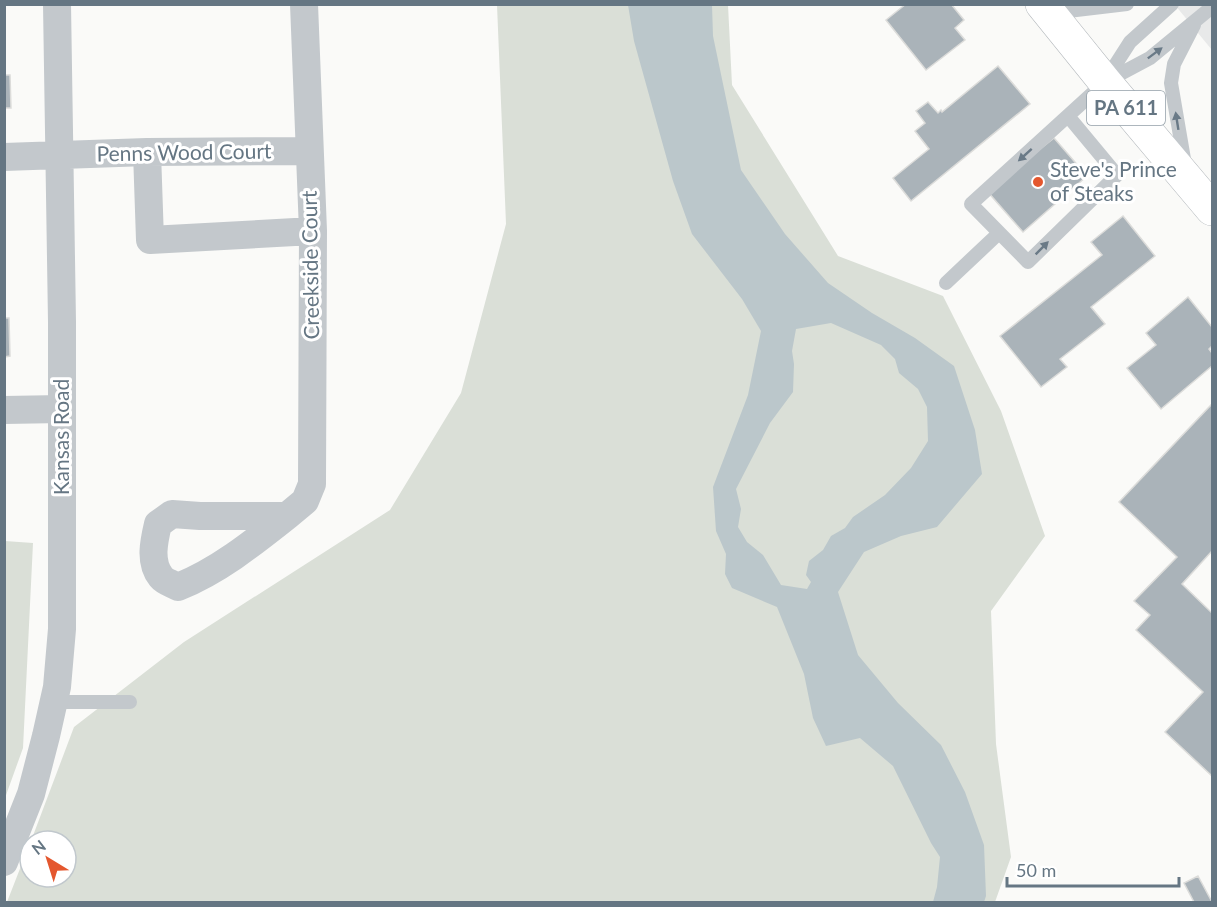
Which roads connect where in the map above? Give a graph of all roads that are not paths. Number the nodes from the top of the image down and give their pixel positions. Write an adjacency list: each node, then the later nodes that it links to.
1 (57, 4): 12 (street, Kansas Road)
2 (304, 4): 10 (street, Creekside Court)
3 (1127, 4): 6 (lane)
4 (1172, 4): 8 (lane)
5 (1212, 8): 7 (lane)
6 (1046, 9): 8 (highway, PA 611)
7 (1196, 21): 8 (lane, one-way to 7); 14 (lane, one-way to 7)
8 (1105, 82): 9 (lane); 14 (highway, PA 611)
9 (1068, 116): 17 (lane, one-way to 17); 17 (lane, one-way to 9)
10 (309, 151): 11 (street, Penns Wood Court); 16 (street, Creekside Court)
11 (147, 152): 12 (street, Penns Wood Court); 16 (street)
12 (58, 156): 13 (street, Penns Wood Court); 20 (street, Kansas Road)
13 (4, 157)
14 (1187, 179): 15 (highway, PA 611)
15 (1212, 209)
16 (313, 231): 21 (street, Creekside Court)
17 (999, 233): 18 (lane)
18 (946, 283)
19 (4, 410): 20 (street)
20 (62, 410): 22 (street, Kansas Road)
21 (286, 516)
22 (54, 702): 23 (lane); 24 (street, Kansas Road)
23 (130, 702)
24 (4, 862)

